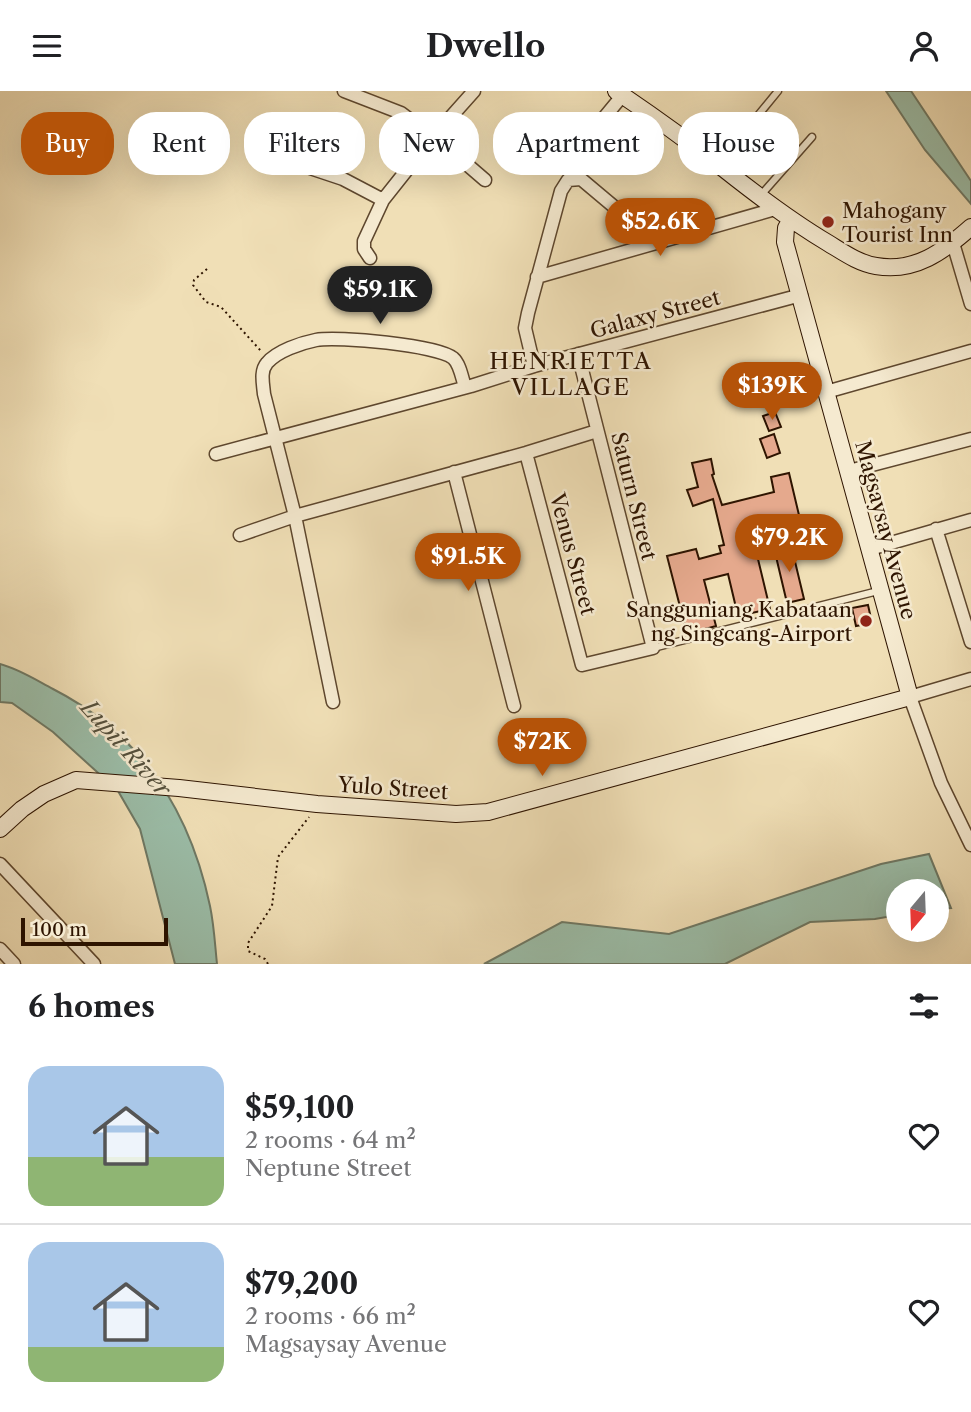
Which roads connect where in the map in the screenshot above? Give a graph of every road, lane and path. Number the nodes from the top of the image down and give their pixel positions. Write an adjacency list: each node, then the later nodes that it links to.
1 (344, 91): 5 (street)
2 (474, 91): 6 (street)
3 (778, 91): 8 (lane)
4 (619, 93): 7 (street); 9 (street)
5 (398, 112)
6 (455, 112)
7 (607, 112)
8 (761, 112)
9 (678, 136)
10 (812, 137): 16 (lane)
11 (331, 175): 17 (street)
12 (403, 175): 17 (street)
13 (479, 175): 15 (street)
14 (731, 175): 16 (street)
15 (485, 180)
16 (760, 197): 18 (street)
17 (383, 200): 23 (street)
18 (775, 209): 19 (street); 21 (street)
19 (790, 221): 22 (street); 26 (street, Magsaysay Avenue)
20 (969, 229): 22 (street)
21 (656, 242): 25 (street); 25 (street)
22 (953, 243): 27 (street)
23 (370, 258)
24 (207, 269): 28 (path)
25 (537, 277): 31 (street)
26 (801, 295): 30 (street, Galaxy Street); 33 (street, Magsaysay Avenue)
27 (971, 304)
28 (261, 350)
29 (971, 351): 33 (street)
30 (578, 354): 31 (street, Galaxy Street); 34 (street, Saturn Street)
31 (534, 366): 32 (street, Galaxy Street)
32 (465, 387): 35 (street, Galaxy Street); 35 (street)
33 (826, 392): 39 (street, Magsaysay Avenue)
34 (597, 431): 37 (street); 48 (street, Saturn Street)
35 (276, 437): 38 (street, Galaxy Street); 41 (street)
36 (971, 439): 39 (street)
37 (526, 453): 40 (street); 48 (street, Venus Street)
38 (216, 454)
39 (849, 471): 45 (street, Magsaysay Avenue)
40 (454, 472): 41 (street); 52 (street)
41 (295, 516): 44 (street); 51 (street)
42 (971, 520): 43 (street)
43 (936, 529): 45 (street); 47 (street)
44 (240, 534)
45 (870, 549): 46 (street, Magsaysay Avenue)
46 (880, 591): 48 (lane); 50 (street, Magsaysay Avenue)
47 (971, 642)
48 (653, 648)
49 (971, 679): 50 (street)
50 (910, 697): 53 (street, Yulo Street); 55 (street, Magsaysay Avenue)
51 (333, 702)
52 (514, 706)
53 (317, 804): 54 (street, Yulo Street); 60 (path)
54 (0, 829)
55 (971, 845)
56 (0, 864): 59 (street)
57 (0, 949): 58 (street)
58 (14, 964)
59 (94, 964)
60 (268, 964)

